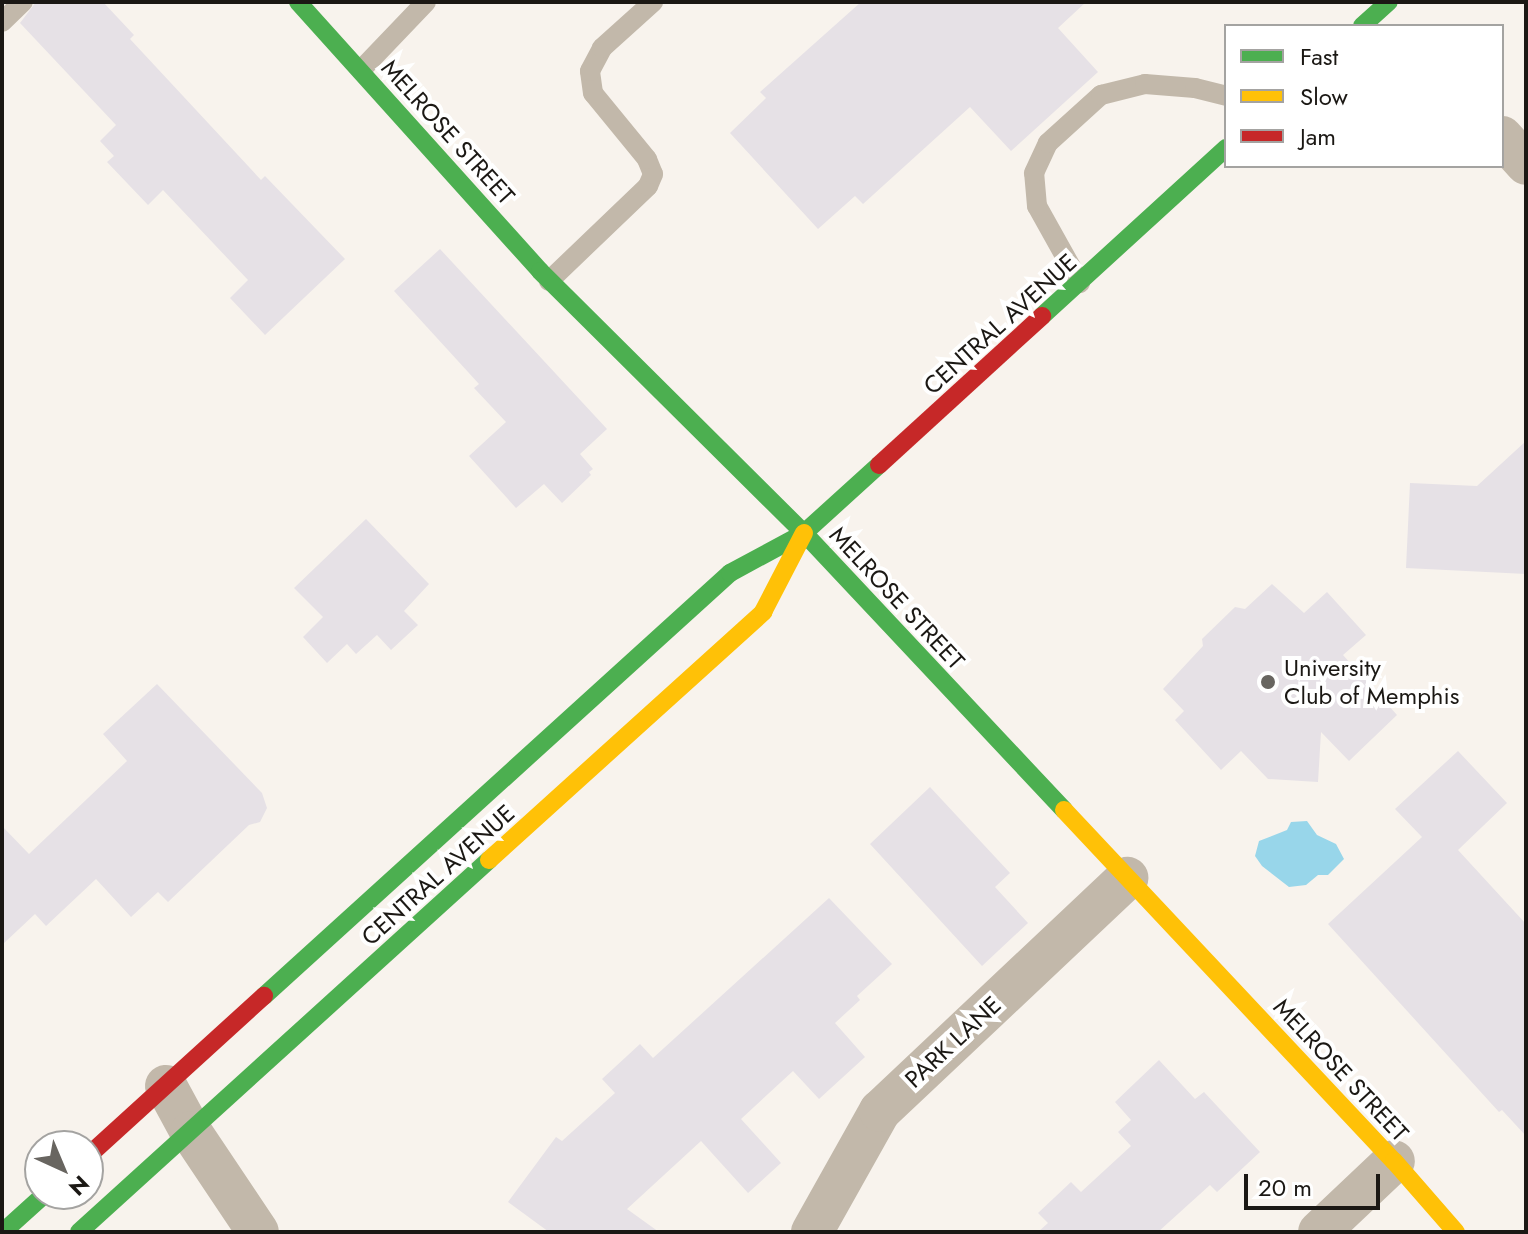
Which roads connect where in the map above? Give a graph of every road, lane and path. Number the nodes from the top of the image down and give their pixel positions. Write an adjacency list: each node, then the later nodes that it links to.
1 (23, 2): 5 (lane)
2 (298, 2): 6 (main road, MELROSE STREET)
3 (426, 2): 6 (lane)
4 (653, 2): 11 (lane)
5 (2, 22)
6 (361, 70): 11 (main road, MELROSE STREET)
7 (1224, 95): 12 (lane)
8 (1504, 139): 10 (street)
9 (1224, 150): 12 (main road, CENTRAL AVENUE)
10 (1526, 164)
11 (549, 281): 13 (main road, MELROSE STREET)
12 (1080, 283): 13 (main road, CENTRAL AVENUE)
13 (804, 533): 14 (main road, MELROSE STREET); 15 (main road, CENTRAL AVENUE); 16 (main road, CENTRAL AVENUE)
14 (1127, 878): 18 (main road, MELROSE STREET); 23 (street, PARK LANE)
15 (166, 1086): 16 (street); 17 (main road, CENTRAL AVENUE)
16 (191, 1132): 21 (main road, CENTRAL AVENUE); 22 (street)
17 (104, 1142)
18 (1394, 1161): 24 (street); 25 (main road, MELROSE STREET)
19 (27, 1210): 20 (main road)
20 (3, 1232)
21 (79, 1232)
22 (258, 1232)
23 (812, 1232)
24 (1319, 1232)
25 (1456, 1232)

